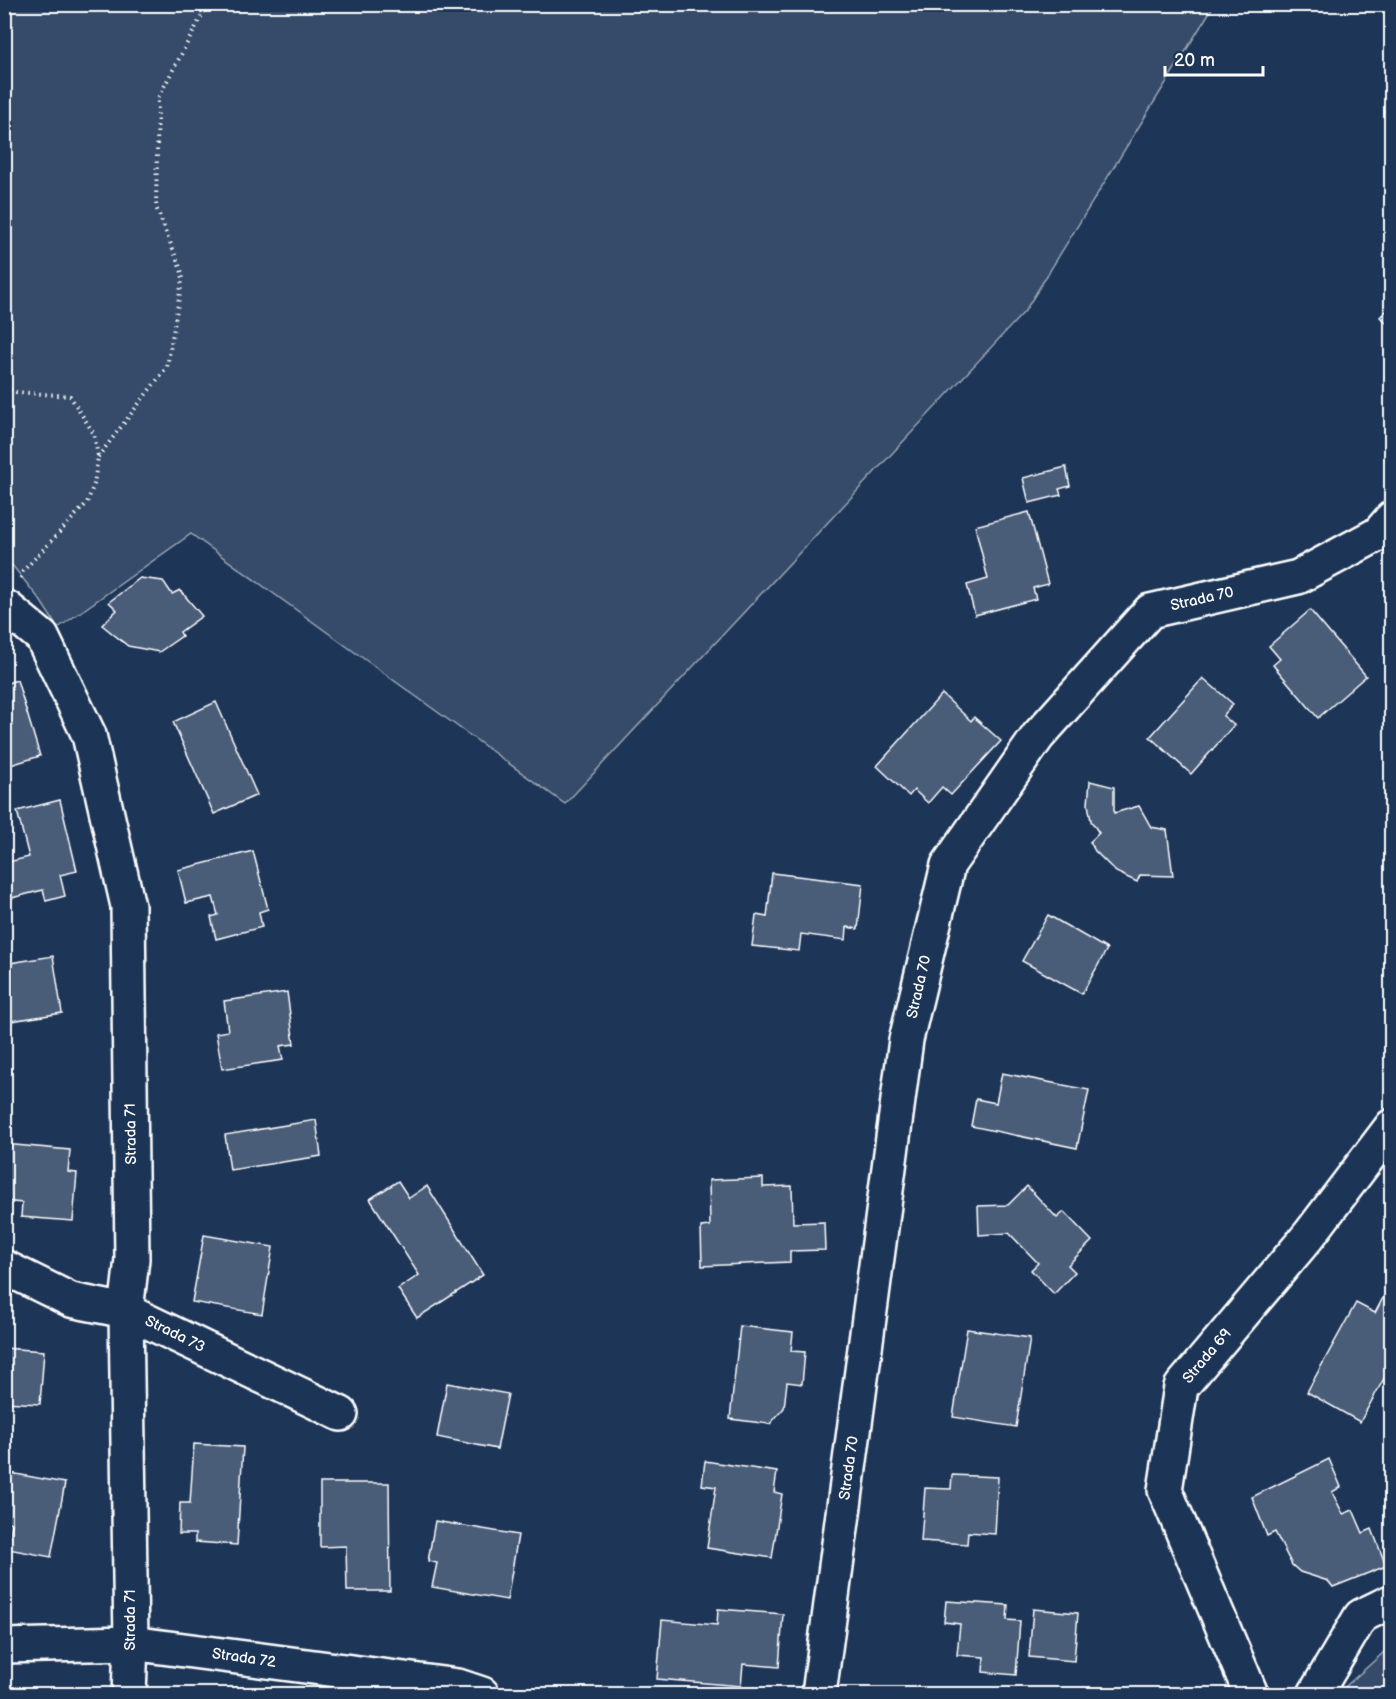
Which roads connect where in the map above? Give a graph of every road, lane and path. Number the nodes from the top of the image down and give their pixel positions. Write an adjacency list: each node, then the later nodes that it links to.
1 (208, 4): 3 (path)
2 (4, 388): 3 (path)
3 (98, 457): 5 (path)
4 (1392, 518): 15 (street, Strada 70)
5 (6, 608): 8 (street, Strada 71)
6 (1392, 1126): 16 (street, Strada 69)
7 (4, 1267): 8 (street, Strada 73)
8 (126, 1311): 9 (street, Strada 73); 11 (street, Strada 71)
9 (341, 1414)
10 (1392, 1601): 17 (street)
11 (131, 1643): 12 (street, Strada 72); 13 (street, Strada 71); 14 (street, Strada 72)
12 (4, 1646)
13 (129, 1695)
14 (482, 1695)
15 (819, 1695)
16 (1251, 1695)
17 (1315, 1695)

